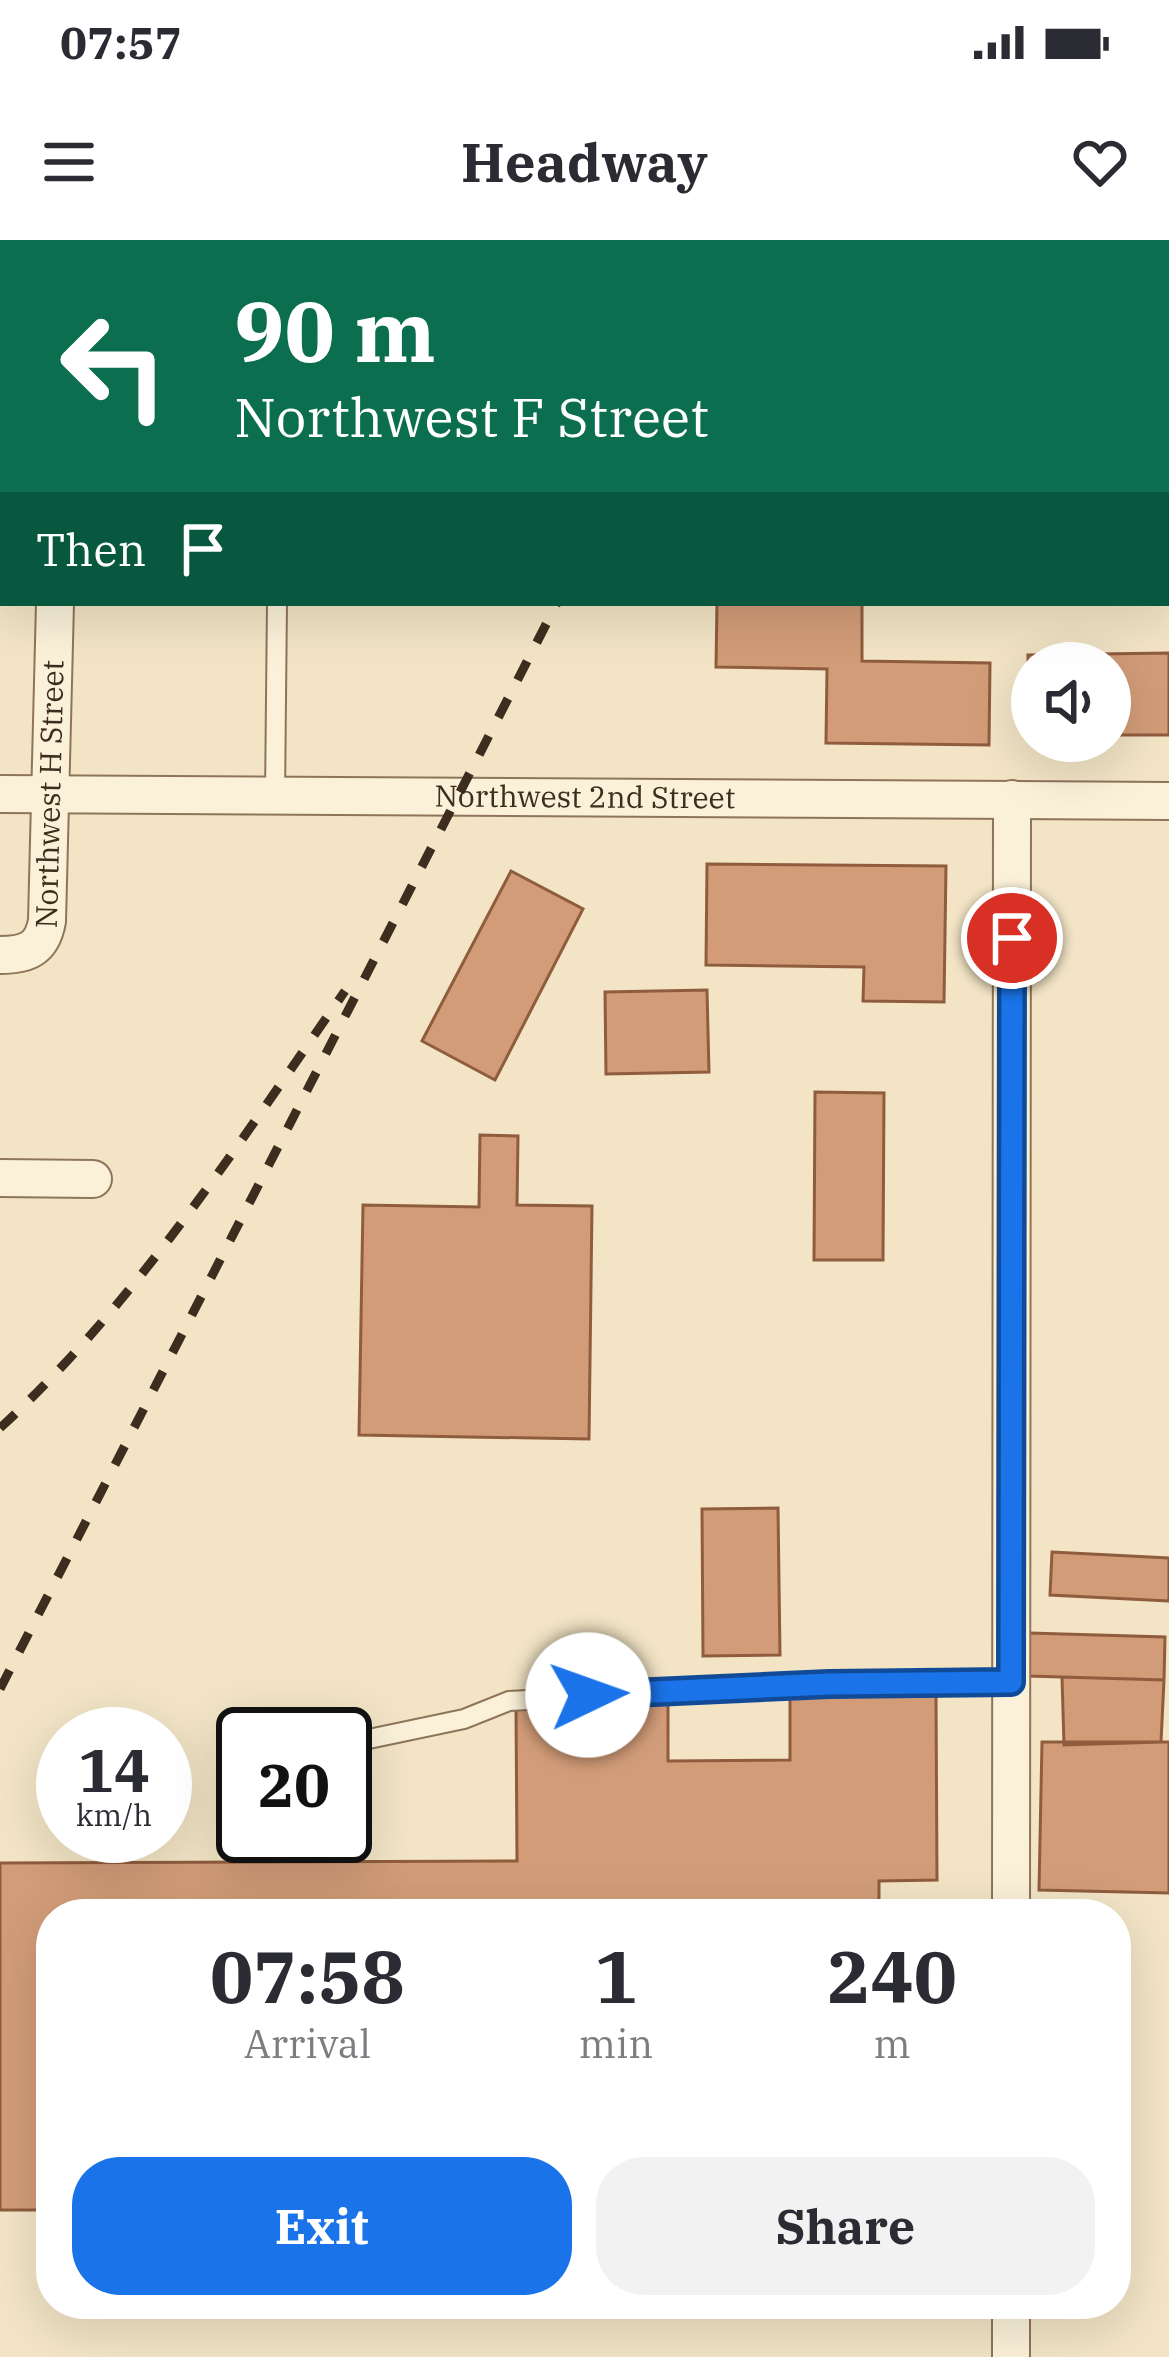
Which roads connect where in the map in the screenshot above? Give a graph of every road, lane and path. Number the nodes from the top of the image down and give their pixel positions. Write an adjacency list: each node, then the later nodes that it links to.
1 (55, 606): 4 (street, Northwest H Street)
2 (277, 606): 5 (lane)
3 (0, 794): 4 (street, Northwest 2nd Street)
4 (52, 795): 5 (street, Northwest 2nd Street); 8 (street, Northwest H Street)
5 (275, 796): 6 (street, Northwest 2nd Street)
6 (1012, 799): 7 (street, Northwest 2nd Street); 11 (street)
7 (1169, 801)
8 (0, 955)
9 (0, 1178): 10 (street)
10 (93, 1179)
11 (1011, 1682): 12 (lane); 13 (street)
12 (372, 1738)
13 (1011, 1899)
14 (1011, 2319): 15 (street)
15 (1011, 2357)

